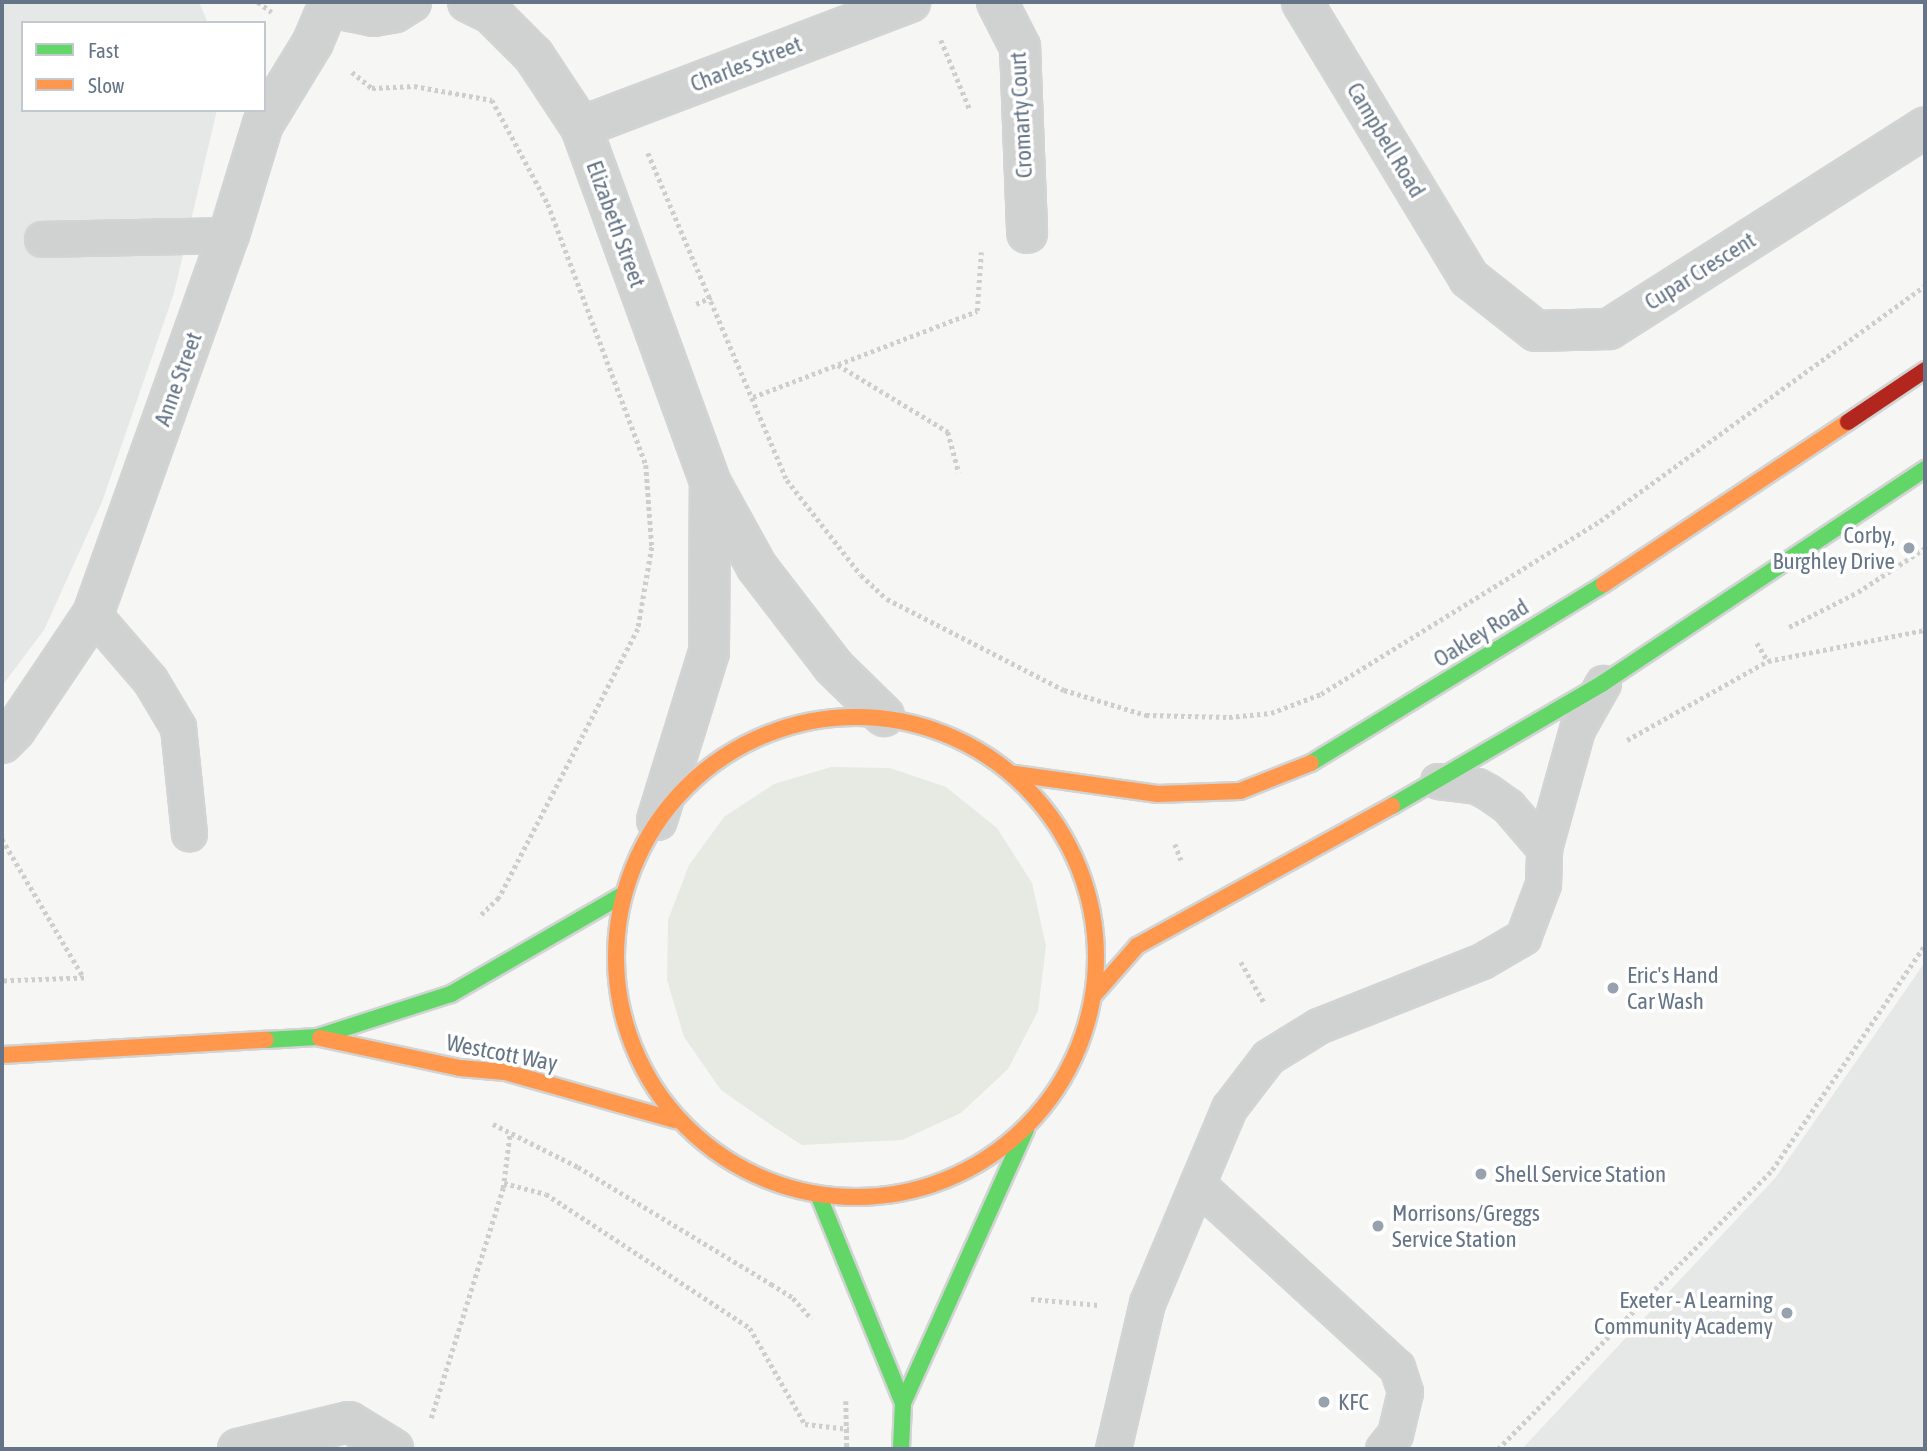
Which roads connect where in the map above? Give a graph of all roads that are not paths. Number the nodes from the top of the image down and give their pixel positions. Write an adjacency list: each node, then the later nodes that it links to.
1 (333, 2): 2 (street); 10 (street, Anne Street)
2 (411, 2)
3 (468, 2): 7 (street, Elizabeth Street)
4 (997, 2): 9 (street, Cromarty Court)
5 (1302, 2): 12 (street, Campbell Road)
6 (912, 9): 7 (street, Charles Street)
7 (581, 127): 15 (street, Elizabeth Street)
8 (1925, 128): 12 (street, Cupar Crescent)
9 (1027, 233)
10 (229, 234): 11 (lane); 16 (street, Anne Street)
11 (42, 239)
12 (1469, 278)
13 (1925, 370): 20 (main road, Oakley Road)
14 (1925, 469): 17 (main road)
15 (710, 482): 18 (street, Elizabeth Street); 22 (street, Elizabeth Street)
16 (93, 614): 19 (street, Anne Street); 23 (lane)
17 (1603, 683): 21 (main road); 24 (lane)
18 (884, 716): 20 (main road); 22 (main road)
19 (2, 743)
20 (1015, 774): 26 (main road)
21 (1438, 781): 24 (lane); 26 (main road)
22 (657, 820): 25 (main road)
23 (189, 833)
24 (1544, 848): 31 (lane)
25 (621, 896): 27 (main road, Westcott Way); 29 (main road)
26 (1095, 994): 30 (main road)
27 (317, 1037): 28 (main road, Westcott Way); 29 (main road, Westcott Way)
28 (2, 1055)
29 (675, 1120): 32 (main road)
30 (1026, 1129): 32 (main road); 33 (main road)
31 (1197, 1184): 37 (lane); 38 (lane)
32 (820, 1199): 33 (main road)
33 (903, 1403): 36 (main road)
34 (238, 1449): 35 (street)
35 (393, 1449)
36 (901, 1449)
37 (1113, 1449)
38 (1383, 1449)

